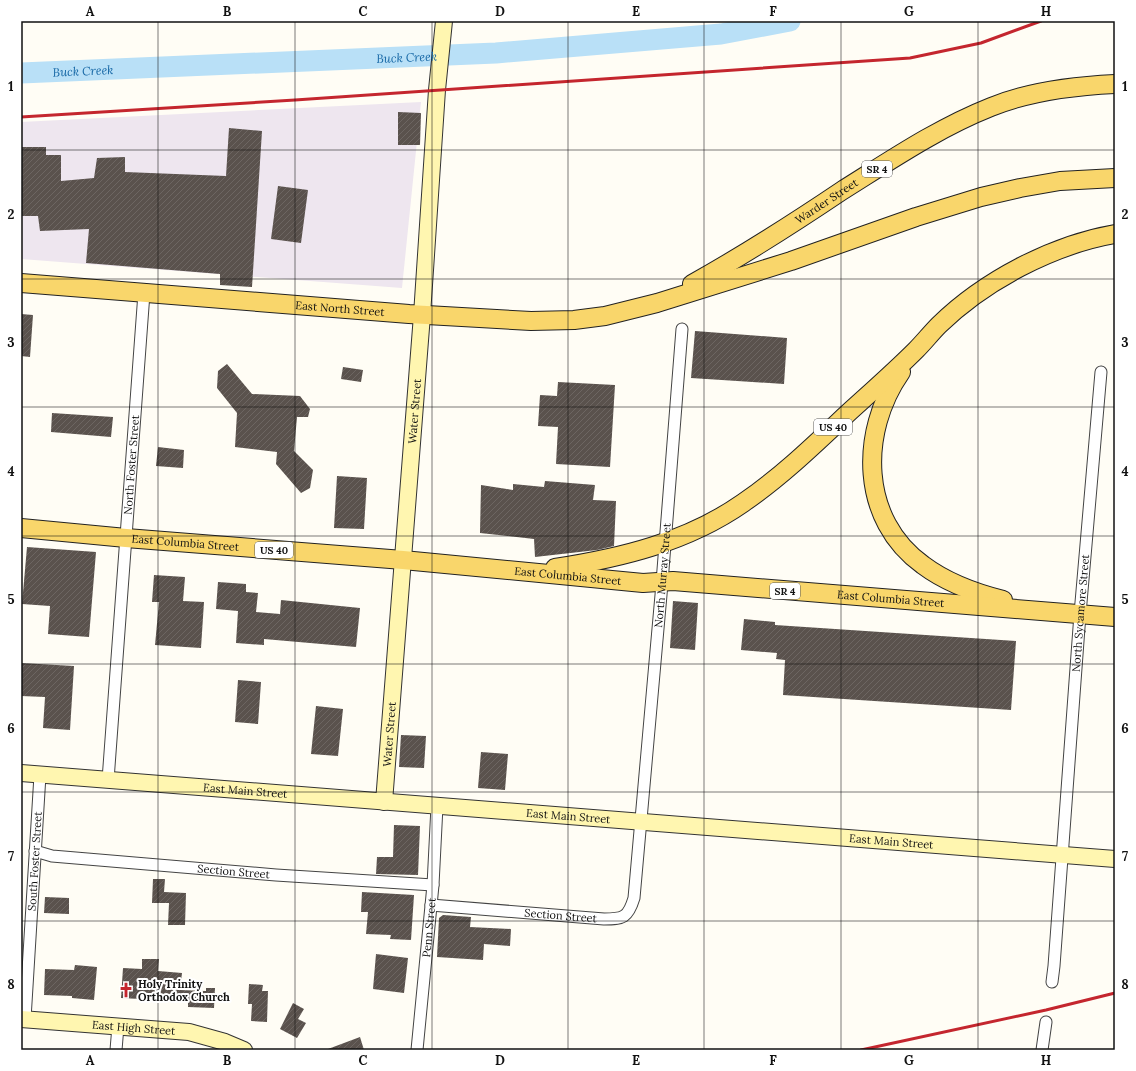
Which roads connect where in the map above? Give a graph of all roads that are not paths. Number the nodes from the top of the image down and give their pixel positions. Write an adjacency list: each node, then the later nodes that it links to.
1 (444, 21): 8 (main road, Water Street)
2 (1115, 84): 7 (main road, Warder Street / SR 4)
3 (1115, 178): 7 (main road)
4 (1115, 234): 10 (main road, US 40)
5 (21, 283): 6 (main road, East North Street)
6 (144, 293): 8 (main road, East North Street); 13 (street, North Foster Street)
7 (657, 303): 8 (main road, East North Street)
8 (422, 315): 15 (main road, Water Street)
9 (682, 329): 14 (street, North Murray Street)
10 (917, 349): 14 (main road, US 40); 18 (main road)
11 (1101, 372): 19 (street, North Sycamore Street)
12 (21, 528): 13 (main road, East Columbia Street / US 40)
13 (126, 538): 15 (main road, East Columbia Street / US 40); 23 (street, North Foster Street)
14 (665, 543): 16 (main road, US 40); 17 (street, North Murray Street)
15 (403, 560): 16 (main road, East Columbia Street / US 40); 24 (main road, Water Street)
16 (526, 573): 17 (main road, East Columbia Street / SR 4)
17 (662, 581): 18 (main road, East Columbia Street / SR 4); 26 (street, North Murray Street)
18 (1045, 612): 19 (main road, East Columbia Street / SR 4)
19 (1080, 614): 20 (main road, East Columbia Street / SR 4); 28 (street, North Sycamore Street)
20 (1115, 617)
21 (21, 773): 22 (main road, East Main Street)
22 (40, 775): 23 (main road, East Main Street); 27 (street, South Foster Street)
23 (108, 780): 24 (main road, East Main Street)
24 (384, 802): 25 (main road, East Main Street)
25 (437, 806): 26 (main road, East Main Street); 30 (street, Penn Street)
26 (641, 822): 28 (main road, East Main Street); 32 (street, North Murray Street)
27 (35, 851): 30 (street, Section Street); 34 (street, South Foster Street)
28 (1062, 854): 29 (main road, East Main Street); 33 (street, North Sycamore Street)
29 (1115, 859)
30 (433, 885): 31 (street, Penn Street)
31 (434, 906): 32 (street, Section Street); 39 (street, Penn Street)
32 (611, 919)
33 (1052, 982)
34 (23, 1019): 36 (main road, East High Street)
35 (1046, 1022): 40 (street)
36 (118, 1026): 37 (street); 38 (main road, East High Street)
37 (116, 1050)
38 (244, 1050)
39 (418, 1050)
40 (1042, 1050)

